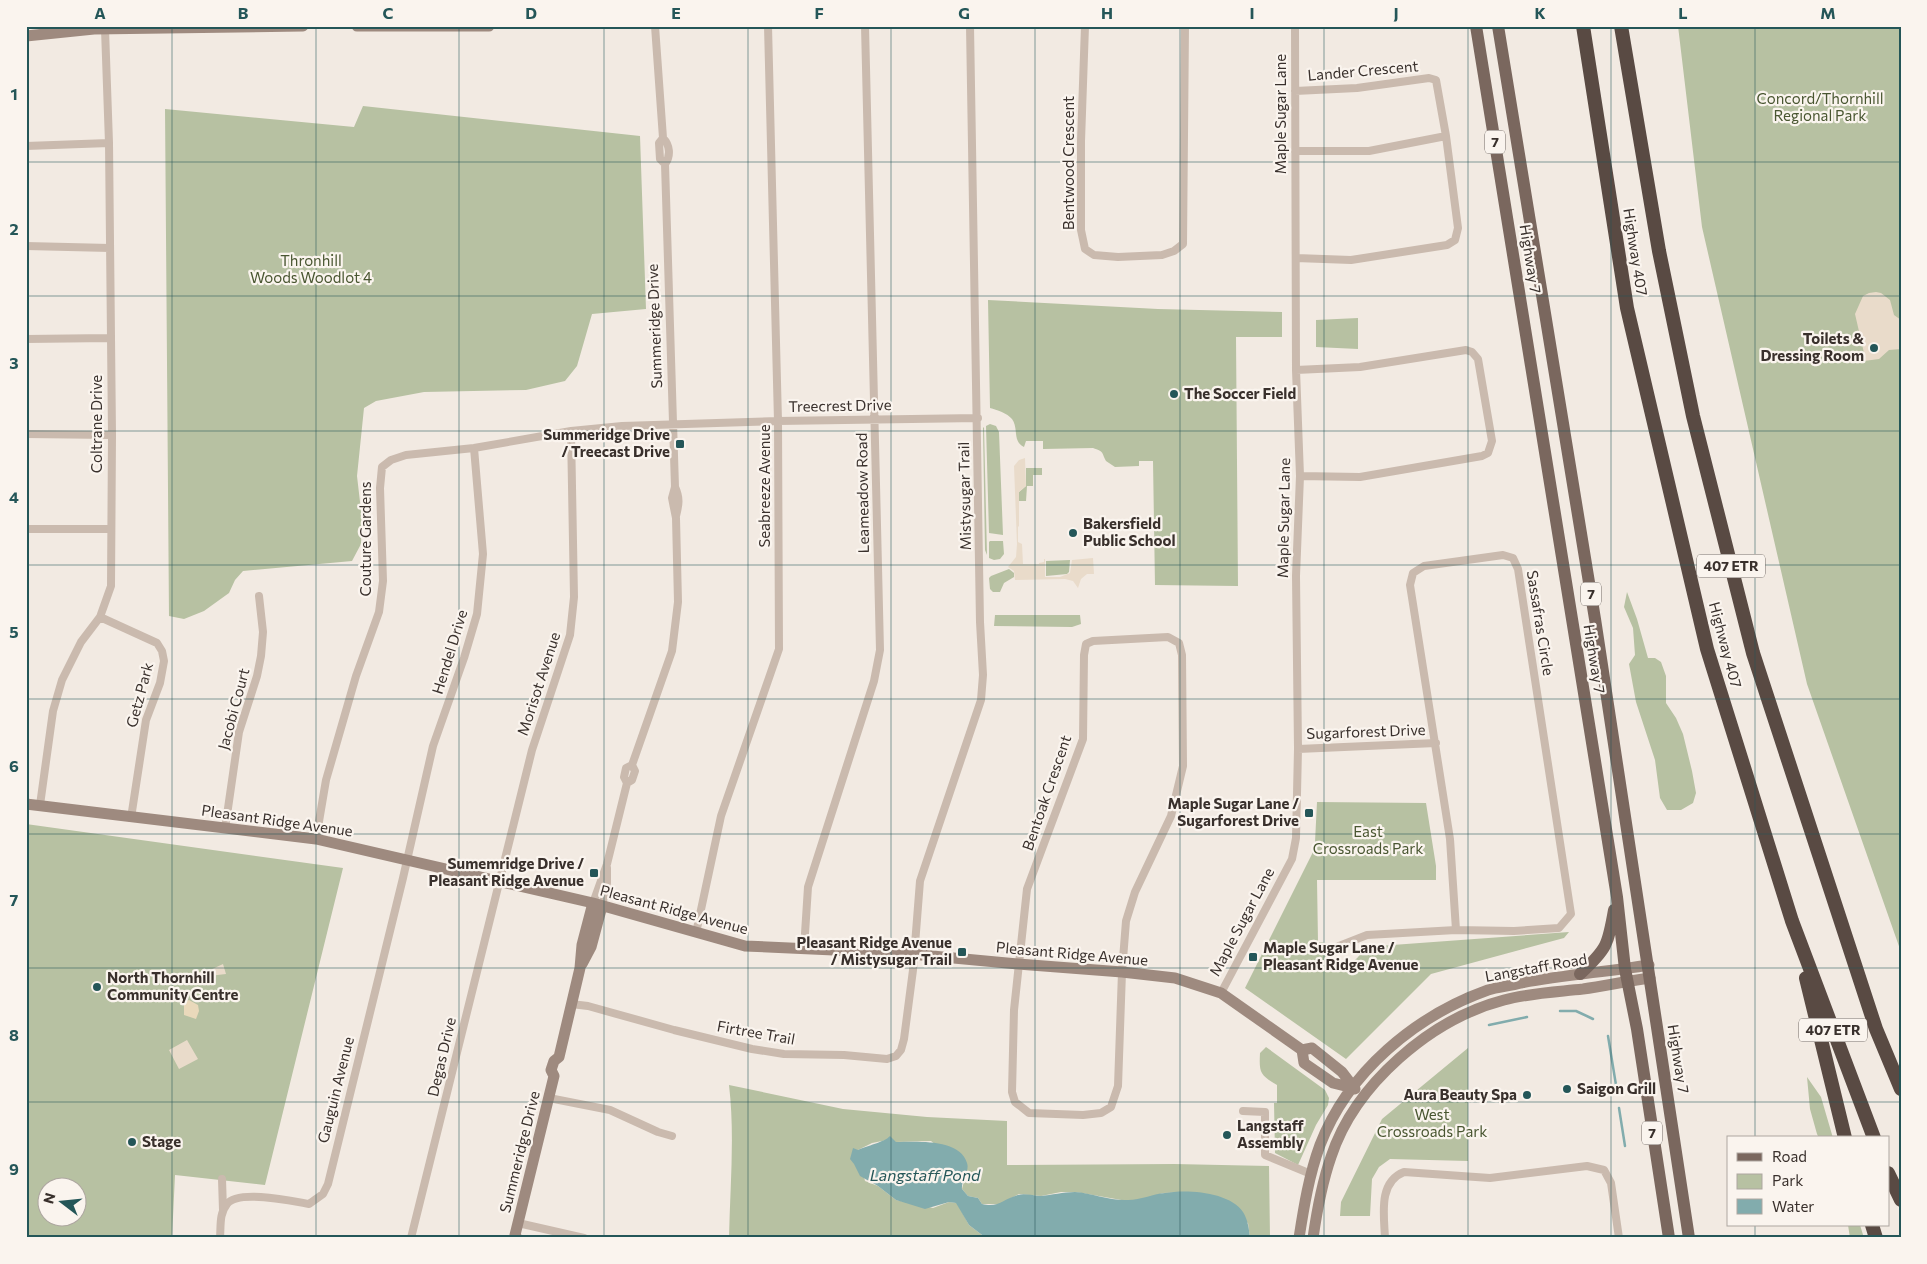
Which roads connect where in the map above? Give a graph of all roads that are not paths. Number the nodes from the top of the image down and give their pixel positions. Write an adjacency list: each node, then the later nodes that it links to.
1 (303, 26): 16 (street)
2 (357, 26): 15 (street)
3 (489, 26): 15 (street)
4 (655, 26): 32 (street, Summeridge Drive)
5 (768, 26): 31 (street, Seabreeze Avenue)
6 (865, 26): 30 (street, Leameadow Road)
7 (970, 26): 29 (street, Mistysugar Trail)
8 (1085, 26): 9 (street, Bentwood Crescent)
9 (1185, 26)
10 (1295, 26): 18 (street, Maple Sugar Lane)
11 (1476, 26): 51 (main road, Highway 7 / 7)
12 (1498, 26): 60 (main road, Highway 7 / 7)
13 (1583, 26): 53 (highway, Highway 407 / 407 ETR)
14 (1621, 26): 69 (highway, Highway 407 / 407 ETR)
15 (451, 27)
16 (105, 29): 17 (street); 20 (street, Coltrane Drive)
17 (26, 36)
18 (1295, 91): 19 (street, Lander Crescent); 22 (street, Maple Sugar Lane)
19 (1446, 136): 22 (street); 25 (street, Lander Crescent)
20 (109, 143): 21 (street); 24 (street, Coltrane Drive)
21 (26, 146)
22 (1296, 151): 25 (street, Maple Sugar Lane)
23 (26, 246): 24 (street)
24 (110, 248): 26 (street, Coltrane Drive)
25 (1296, 258): 28 (street, Maple Sugar Lane)
26 (110, 338): 27 (street); 35 (street, Coltrane Drive)
27 (26, 339)
28 (1296, 370): 37 (street, Maple Sugar Lane); 37 (street)
29 (978, 418): 30 (street, Treecrest Drive); 58 (street, Mistysugar Trail)
30 (875, 419): 31 (street, Treecrest Drive); 57 (street, Leameadow Road)
31 (778, 421): 32 (street, Treecrest Drive); 55 (street, Seabreeze Avenue)
32 (672, 424): 33 (street, Couture Gardens); 52 (street, Summeridge Drive)
33 (571, 431): 36 (street, Couture Gardens); 50 (street, Morisot Avenue)
34 (26, 434): 35 (street)
35 (112, 434): 39 (street, Coltrane Drive)
36 (474, 448): 48 (street, Couture Gardens); 49 (street, Hendel Drive)
37 (1300, 476): 43 (street, Maple Sugar Lane)
38 (26, 529): 39 (street)
39 (110, 529): 41 (street, Coltrane Drive)
40 (259, 596): 47 (street, Jacobi Court)
41 (100, 616): 45 (street, Coltrane Drive); 46 (street, Getz Park)
42 (1436, 743): 43 (street, Sugarforest Drive); 54 (street, Sassafras Circle); 54 (street, Sassafras Circle)
43 (1298, 748): 65 (street, Maple Sugar Lane)
44 (26, 804): 45 (street, Pleasant Ridge Avenue)
45 (40, 805): 46 (street, Pleasant Ridge Avenue)
46 (131, 818): 47 (street, Pleasant Ridge Avenue)
47 (225, 829): 48 (street, Pleasant Ridge Avenue)
48 (316, 838): 49 (street, Pleasant Ridge Avenue)
49 (407, 859): 50 (street, Pleasant Ridge Avenue); 80 (street, Gauguin Avenue)
50 (500, 882): 52 (street, Pleasant Ridge Avenue); 85 (street, Degas Drive)
51 (1617, 897): 62 (main road); 63 (main road, Highway 7 / 7)
52 (597, 904): 55 (street, Pleasant Ridge Avenue); 66 (street, Summeridge Drive)
53 (1792, 921): 74 (highway); 75 (highway, Highway 407 / 407 ETR)
54 (1456, 930): 56 (street, Sassafras Circle)
55 (696, 932): 57 (street, Pleasant Ridge Avenue)
56 (1339, 946)
57 (804, 949): 58 (street, Pleasant Ridge Avenue)
58 (914, 954): 59 (street, Pleasant Ridge Avenue); 66 (street, Firtree Trail)
59 (1018, 964): 61 (street, Pleasant Ridge Avenue); 61 (street); 61 (street, Bentoak Crescent)
60 (1649, 965): 63 (street, Langstaff Road); 64 (main road, Highway 7 / 7)
61 (1122, 972): 65 (street, Pleasant Ridge Avenue)
62 (1580, 974): 63 (street, Langstaff Road); 68 (street, Langstaff Road)
63 (1627, 975): 64 (street, Langstaff Road); 70 (street, Langstaff Road); 91 (main road, Highway 7 / 7)
64 (1650, 978): 92 (main road, Highway 7 / 7)
65 (1221, 993): 67 (street, Pleasant Ridge Avenue)
66 (571, 1004): 71 (street, Summeridge Drive)
67 (1302, 1050): 68 (street, Pleasant Ridge Avenue); 68 (street, Pleasant Ridge Avenue)
68 (1353, 1088): 70 (street, Pleasant Ridge Avenue); 76 (street, Langstaff Road)
69 (1901, 1090)
70 (1364, 1097): 88 (street, Langstaff Road)
71 (549, 1098): 73 (street); 81 (street, Summeridge Drive)
72 (1243, 1111): 76 (street)
73 (672, 1136)
74 (1845, 1136)
75 (1873, 1136)
76 (1311, 1174): 87 (street, Langstaff Road)
77 (1890, 1177): 79 (highway)
78 (222, 1179): 80 (street)
79 (1901, 1200)
80 (223, 1211): 84 (street)
81 (518, 1223): 83 (street, Summeridge Drive); 86 (street)
82 (1872, 1226): 93 (highway)
83 (514, 1237)
84 (220, 1238)
85 (411, 1238)
86 (584, 1238)
87 (1299, 1238)
88 (1313, 1238)
89 (1385, 1238): 90 (street)
90 (1619, 1238)
91 (1669, 1238)
92 (1689, 1238)
93 (1876, 1238)

